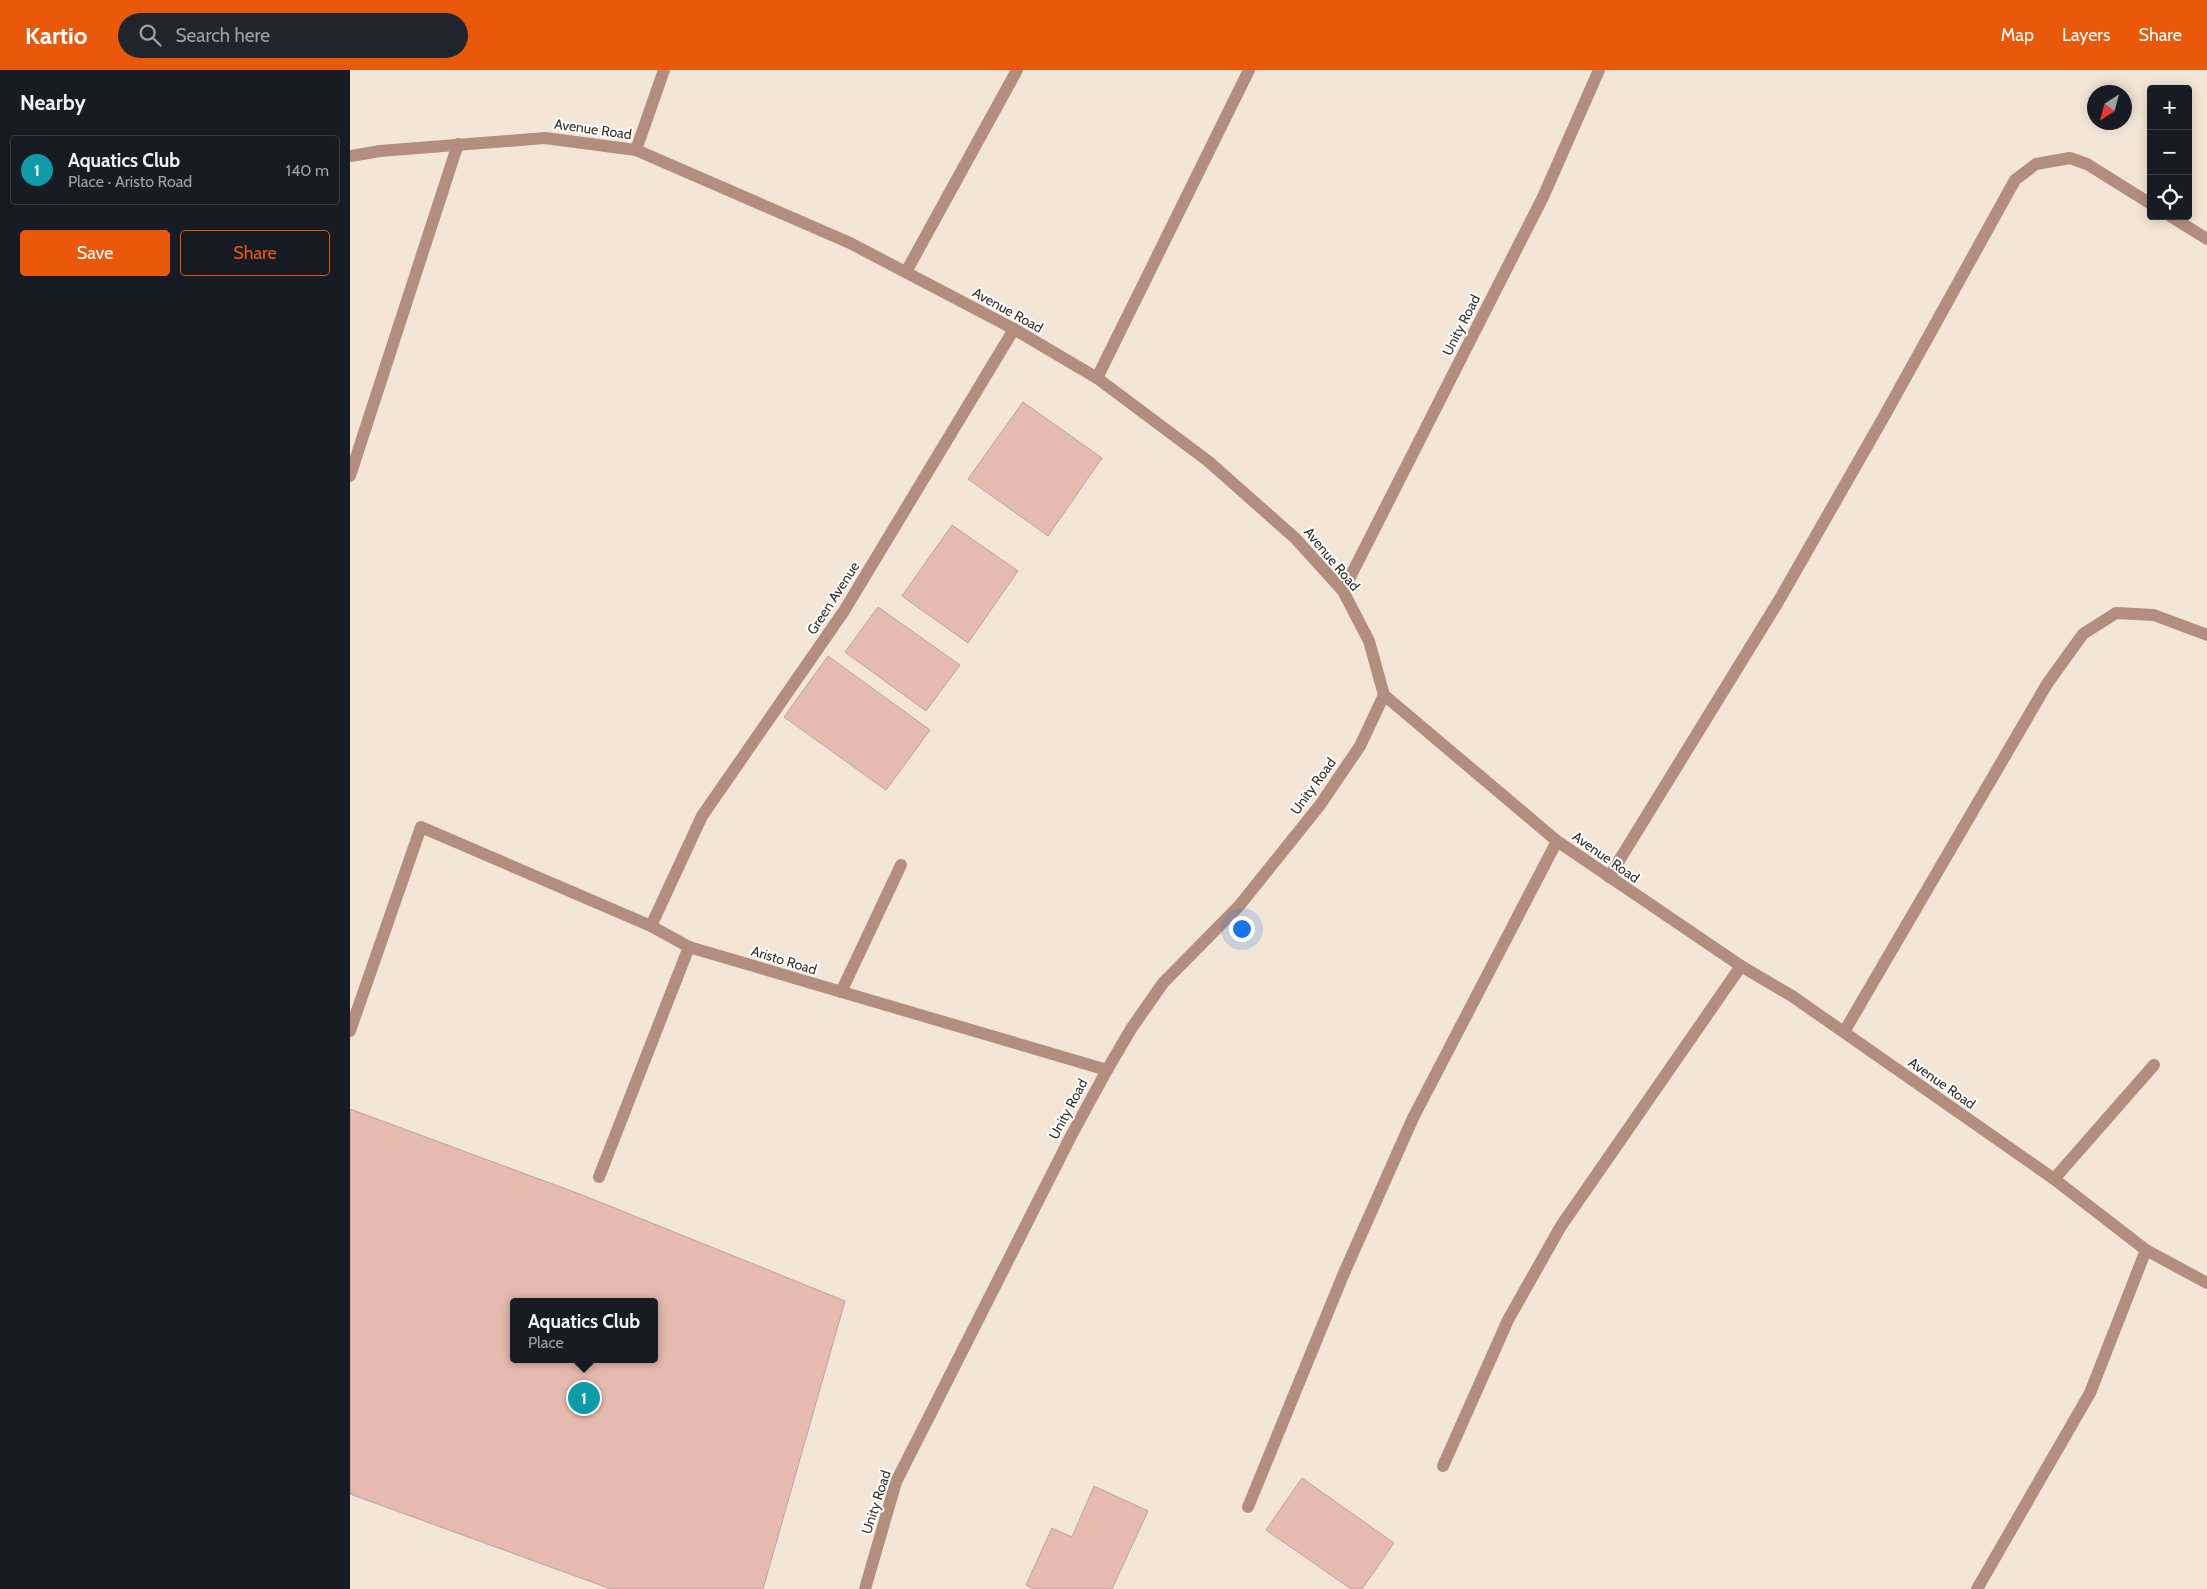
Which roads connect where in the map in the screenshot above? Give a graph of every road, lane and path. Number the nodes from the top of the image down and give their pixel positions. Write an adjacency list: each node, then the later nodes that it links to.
1 (664, 70): 6 (street)
2 (1017, 70): 11 (street)
3 (1249, 70): 13 (street)
4 (1600, 70): 15 (street, Unity Road)
5 (458, 144): 6 (street, Avenue Road); 7 (street, Avenue Road); 14 (street)
6 (636, 150): 11 (street, Avenue Road)
7 (350, 156)
8 (2147, 202): 20 (street)
9 (2176, 220): 10 (street)
10 (2207, 239)
11 (906, 272): 12 (street, Avenue Road)
12 (1014, 329): 13 (street, Avenue Road); 21 (street, Green Avenue)
13 (1097, 378): 15 (street, Avenue Road)
14 (350, 476)
15 (1343, 591): 17 (street, Avenue Road)
16 (2207, 635): 26 (street)
17 (1384, 695): 18 (street, Avenue Road); 28 (street, Unity Road)
18 (1557, 840): 20 (street, Avenue Road); 34 (street)
19 (901, 865): 24 (street)
20 (1608, 877): 23 (street, Avenue Road)
21 (651, 926): 22 (street, Aristo Road); 25 (street, Aristo Road)
22 (689, 947): 24 (street, Aristo Road); 29 (street)
23 (1741, 966): 26 (street, Avenue Road); 33 (street)
24 (841, 992): 28 (street, Aristo Road)
25 (350, 1031)
26 (1844, 1032): 30 (street, Avenue Road)
27 (2154, 1065): 30 (street)
28 (1107, 1070): 35 (street, Unity Road)
29 (599, 1177)
30 (2054, 1179): 31 (street, Avenue Road)
31 (2146, 1250): 32 (street, Avenue Road); 36 (street)
32 (2207, 1283)
33 (1442, 1466)
34 (1248, 1507)
35 (865, 1589)
36 (1977, 1589)

